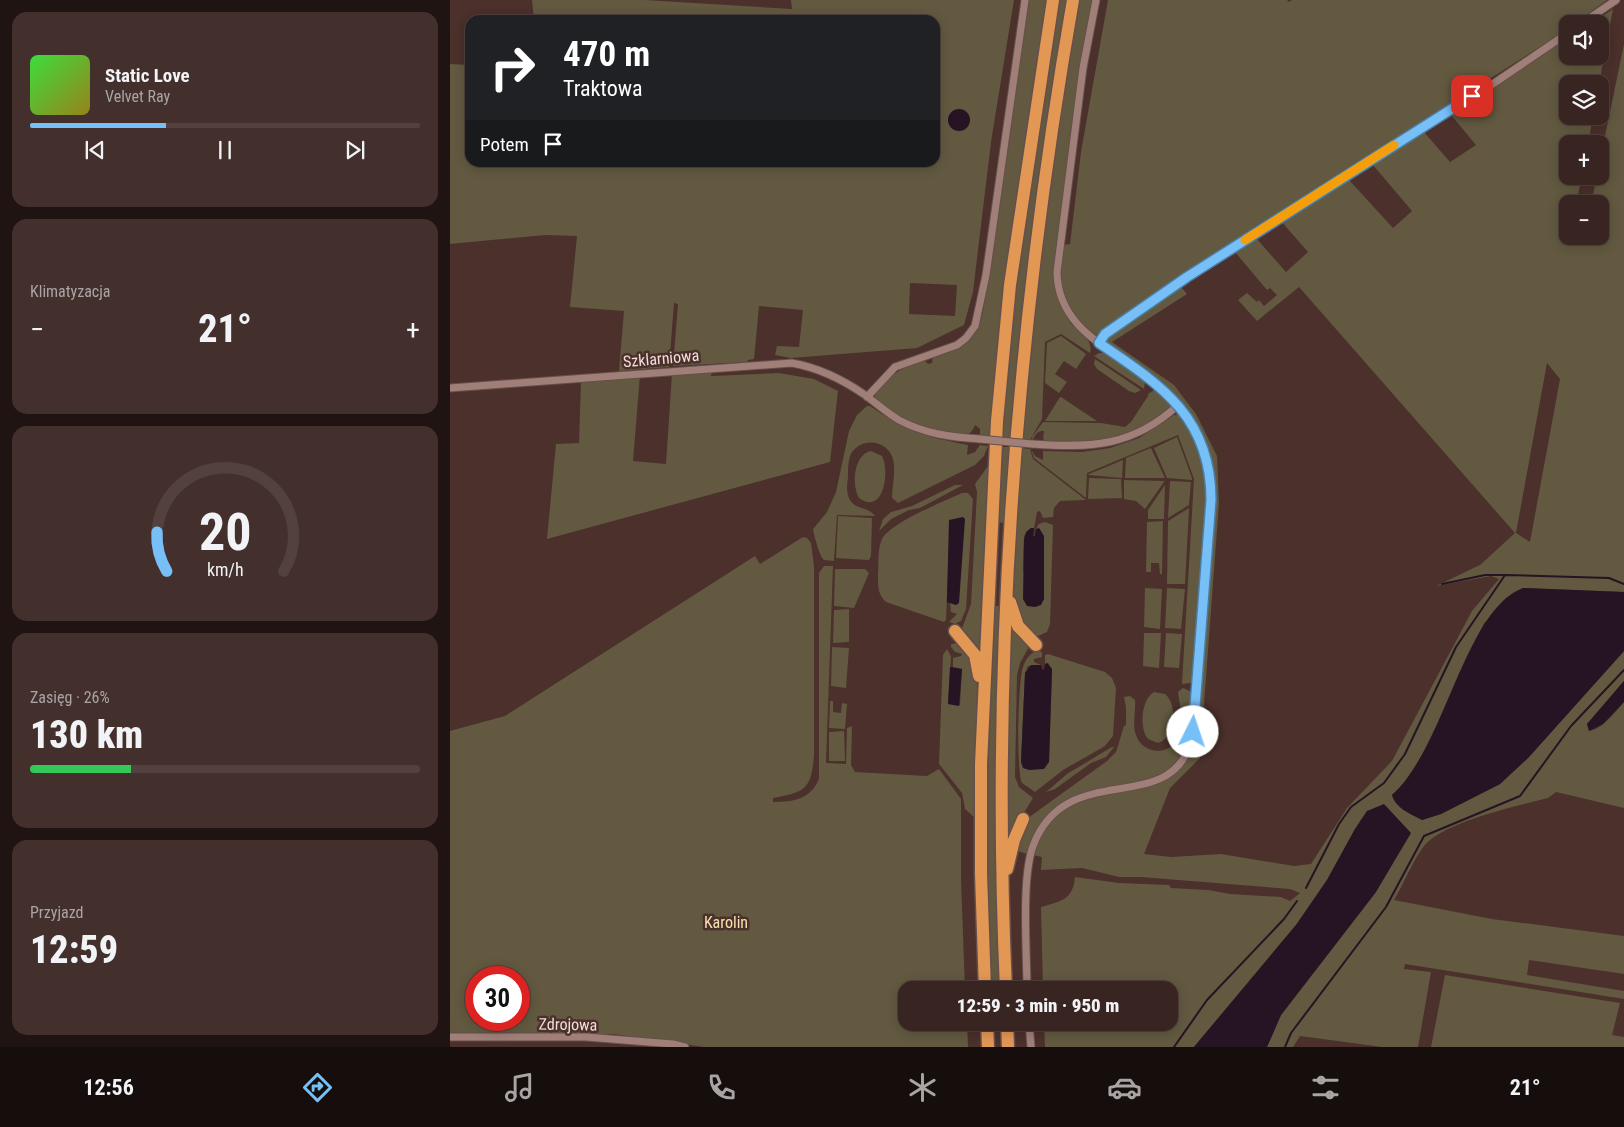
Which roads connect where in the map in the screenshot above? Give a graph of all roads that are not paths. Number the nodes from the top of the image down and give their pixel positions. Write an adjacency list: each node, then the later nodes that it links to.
1 (1025, 0): 10 (street)
2 (1053, 0): 12 (highway)
3 (1073, 0): 14 (highway)
4 (1096, 0): 8 (street)
5 (1616, 0): 6 (street)
6 (1594, 15)
7 (1559, 39): 8 (street)
8 (1099, 343): 11 (street)
9 (450, 388): 10 (street, Szklarniowa)
10 (867, 397): 11 (street, Szklarniowa, bridge)
11 (1178, 404): 22 (street)
12 (997, 420): 13 (highway); 17 (highway)
13 (986, 462)
14 (1008, 566): 16 (highway); 19 (highway)
15 (955, 631): 17 (highway)
16 (1036, 645)
17 (983, 712): 20 (highway)
18 (1023, 819): 19 (highway)
19 (1002, 918): 21 (highway)
20 (985, 981)
21 (1006, 981)
22 (1027, 981)
23 (987, 1031): 28 (highway)
24 (1007, 1031): 29 (highway)
25 (1030, 1031): 30 (street)
26 (450, 1037): 27 (street, Zdrojowa)
27 (685, 1047)
28 (988, 1047)
29 (1008, 1047)
30 (1031, 1047)

